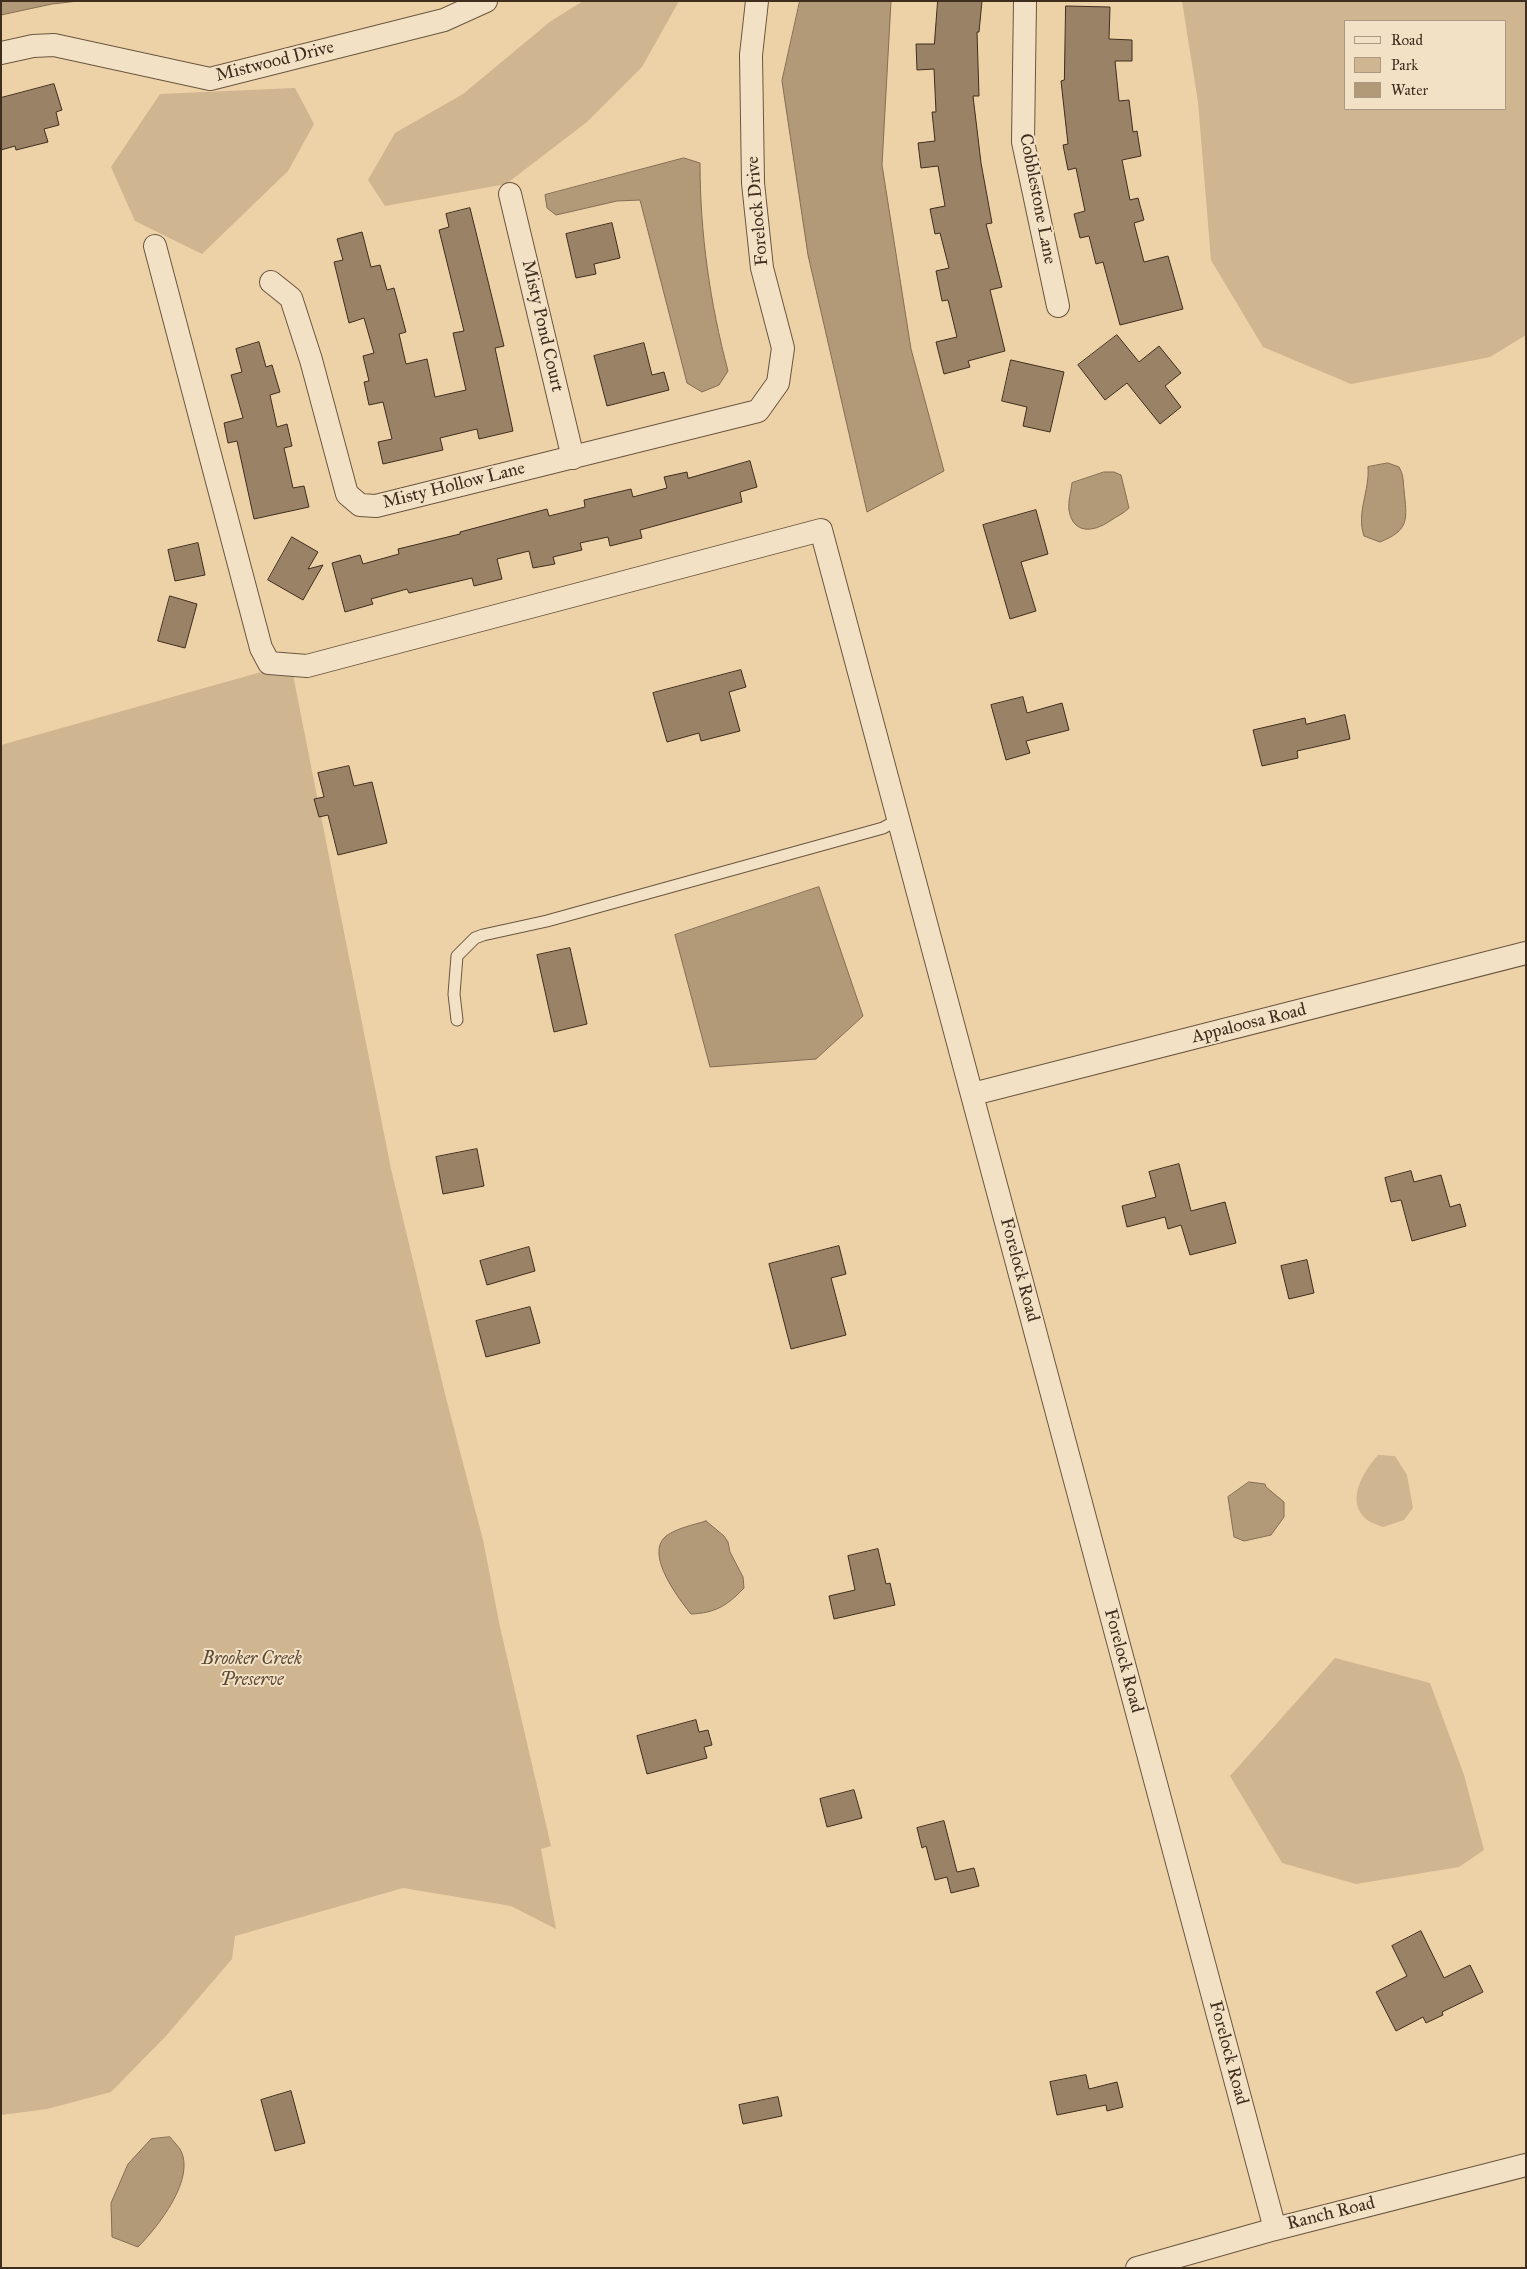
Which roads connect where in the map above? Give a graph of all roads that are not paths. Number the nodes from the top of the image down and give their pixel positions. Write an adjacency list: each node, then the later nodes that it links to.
1 (486, 1): 4 (street, Mistwood Drive)
2 (757, 1): 9 (street, Forelock Drive)
3 (1025, 1): 8 (street, Cobblestone Lane)
4 (1, 53)
5 (510, 194): 10 (street, Misty Pond Court)
6 (155, 246): 11 (street, Forelock Road)
7 (271, 282): 10 (street, Misty Hollow Lane)
8 (1058, 306)
9 (758, 411): 10 (street, Misty Hollow Lane)
10 (573, 458)
11 (899, 819): 13 (lane); 14 (street, Forelock Road)
12 (1526, 953): 14 (street, Appaloosa Road)
13 (457, 1020)
14 (972, 1094): 16 (street, Forelock Road)
15 (1526, 2165): 16 (street, Ranch Road)
16 (1275, 2229): 17 (street, Ranch Road)
17 (1137, 2268)

